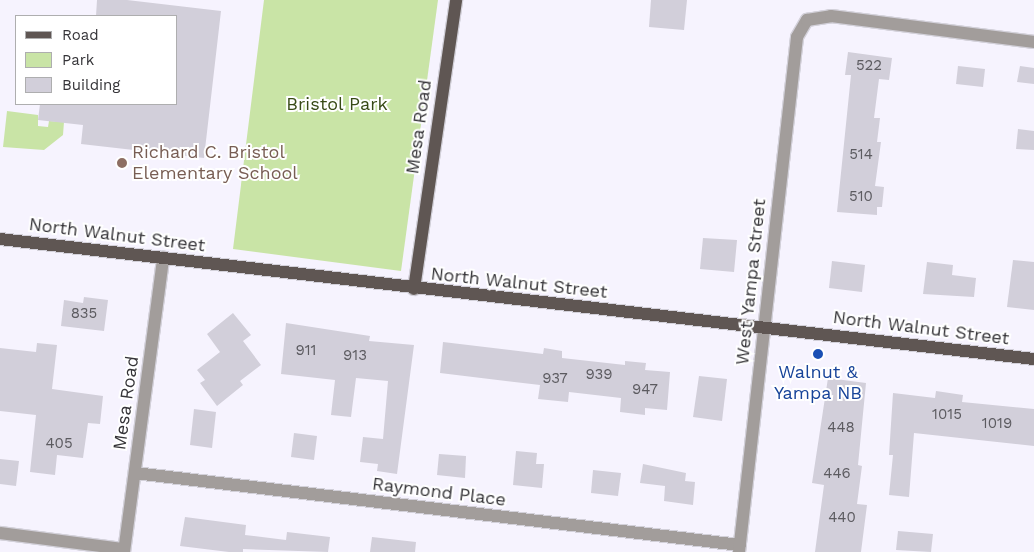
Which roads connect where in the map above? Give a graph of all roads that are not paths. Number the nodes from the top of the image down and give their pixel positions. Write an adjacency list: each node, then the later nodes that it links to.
1 (456, 0): 5 (main road, Mesa Road)
2 (1034, 42): 6 (street, West Yampa Street)
3 (0, 239): 4 (main road, North Walnut Street)
4 (163, 258): 5 (main road, North Walnut Street); 8 (street, Mesa Road)
5 (414, 289): 6 (main road, North Walnut Street)
6 (763, 327): 7 (main road, North Walnut Street); 10 (street, West Yampa Street)
7 (1034, 359)
8 (135, 473): 10 (street, Raymond Place); 11 (street, Mesa Road)
9 (0, 533): 11 (street)
10 (740, 549)
11 (124, 550)

